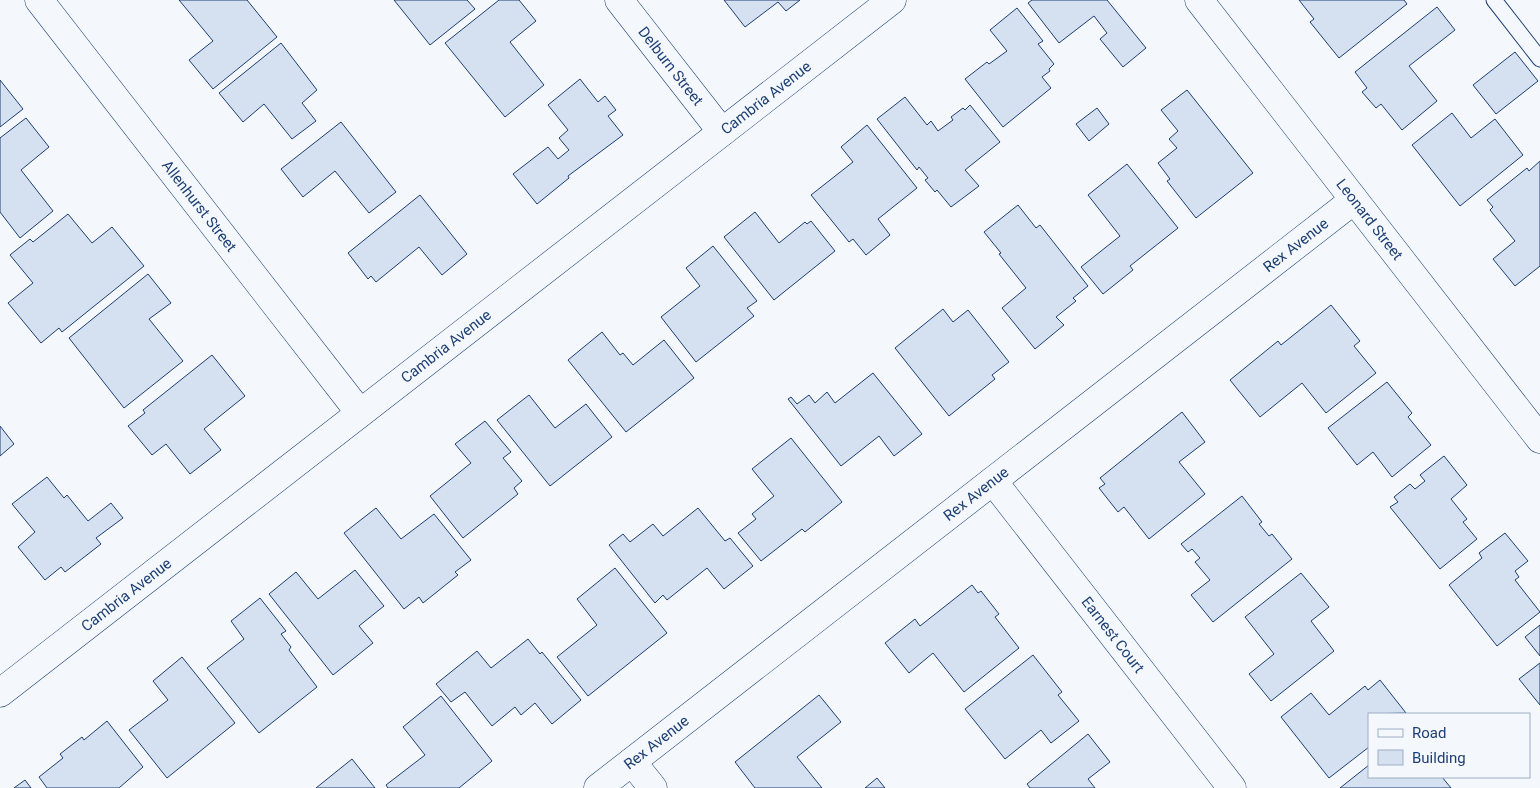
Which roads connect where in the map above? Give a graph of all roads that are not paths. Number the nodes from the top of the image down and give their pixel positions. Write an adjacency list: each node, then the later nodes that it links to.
1 (39, 0): 9 (street, Allenhurst Street)
2 (619, 0): 7 (street, Delburn Street)
3 (892, 0): 7 (street, Cambria Avenue)
4 (1199, 0): 8 (street, Leonard Street)
5 (1494, 0): 6 (lane)
6 (1540, 59)
7 (722, 132): 9 (street, Cambria Avenue)
8 (1354, 200): 10 (street, Leonard Street); 11 (street, Rex Avenue)
9 (360, 413): 12 (street, Cambria Avenue)
10 (1540, 439)
11 (993, 481): 13 (street, Rex Avenue); 16 (street, Earnest Court)
12 (0, 693)
13 (632, 762): 14 (street, Rex Avenue); 15 (street)
14 (598, 788)
15 (652, 788)
16 (1232, 788)

